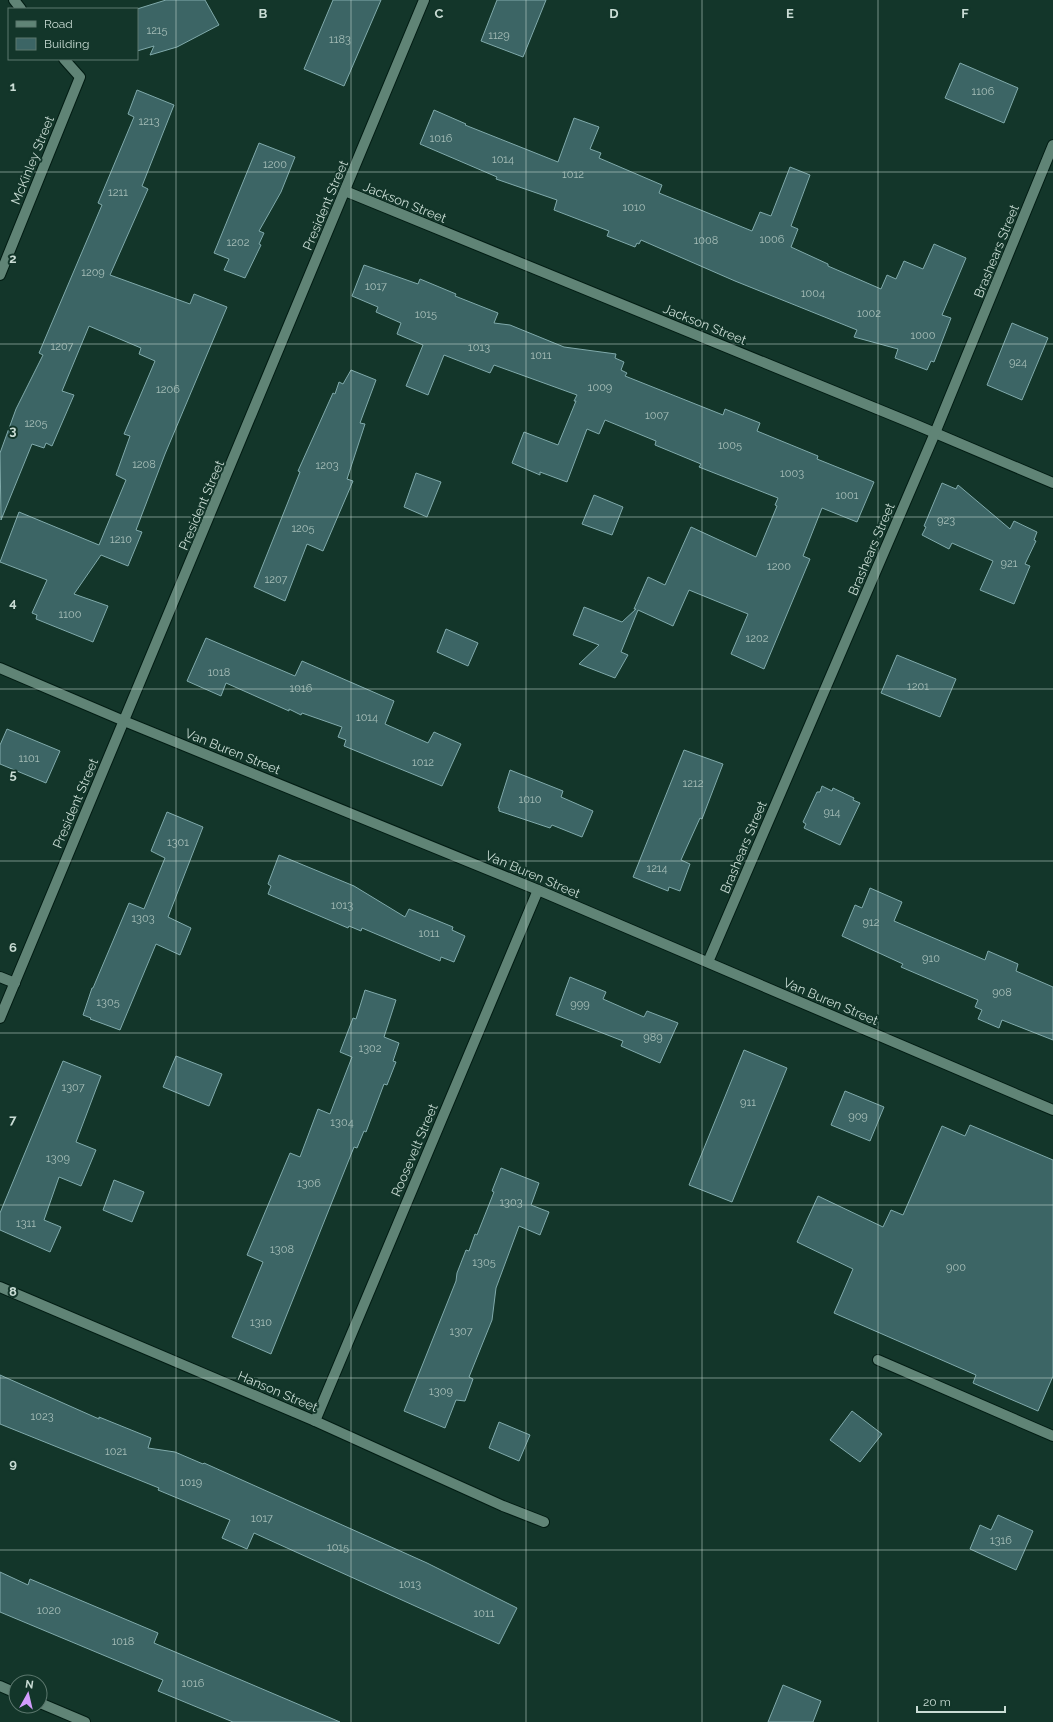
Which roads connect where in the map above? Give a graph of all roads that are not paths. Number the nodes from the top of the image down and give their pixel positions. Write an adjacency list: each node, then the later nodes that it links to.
1 (14, 0): 3 (street)
2 (424, 0): 6 (street, President Street)
3 (20, 8)
4 (65, 60): 7 (street, McKinley Street)
5 (1053, 145): 8 (street, Brashears Street)
6 (345, 192): 8 (street, Jackson Street); 11 (street, President Street)
7 (0, 275)
8 (935, 433): 9 (street, Jackson Street); 13 (street, Brashears Street)
9 (1053, 483)
10 (0, 668): 11 (street, Van Buren Street)
11 (124, 721): 12 (street, Van Buren Street); 15 (street, President Street)
12 (538, 890): 13 (street, Van Buren Street); 20 (street, Roosevelt Street)
13 (708, 962): 17 (street, Van Buren Street)
14 (0, 977): 15 (street)
15 (15, 983): 16 (street, President Street)
16 (0, 1018)
17 (1053, 1110)
18 (0, 1287): 20 (street, Hanson Street)
19 (878, 1360): 21 (street)
20 (315, 1421): 22 (street, Hanson Street)
21 (1053, 1436)
22 (544, 1522)
23 (48, 1706): 24 (street)
24 (85, 1722)

